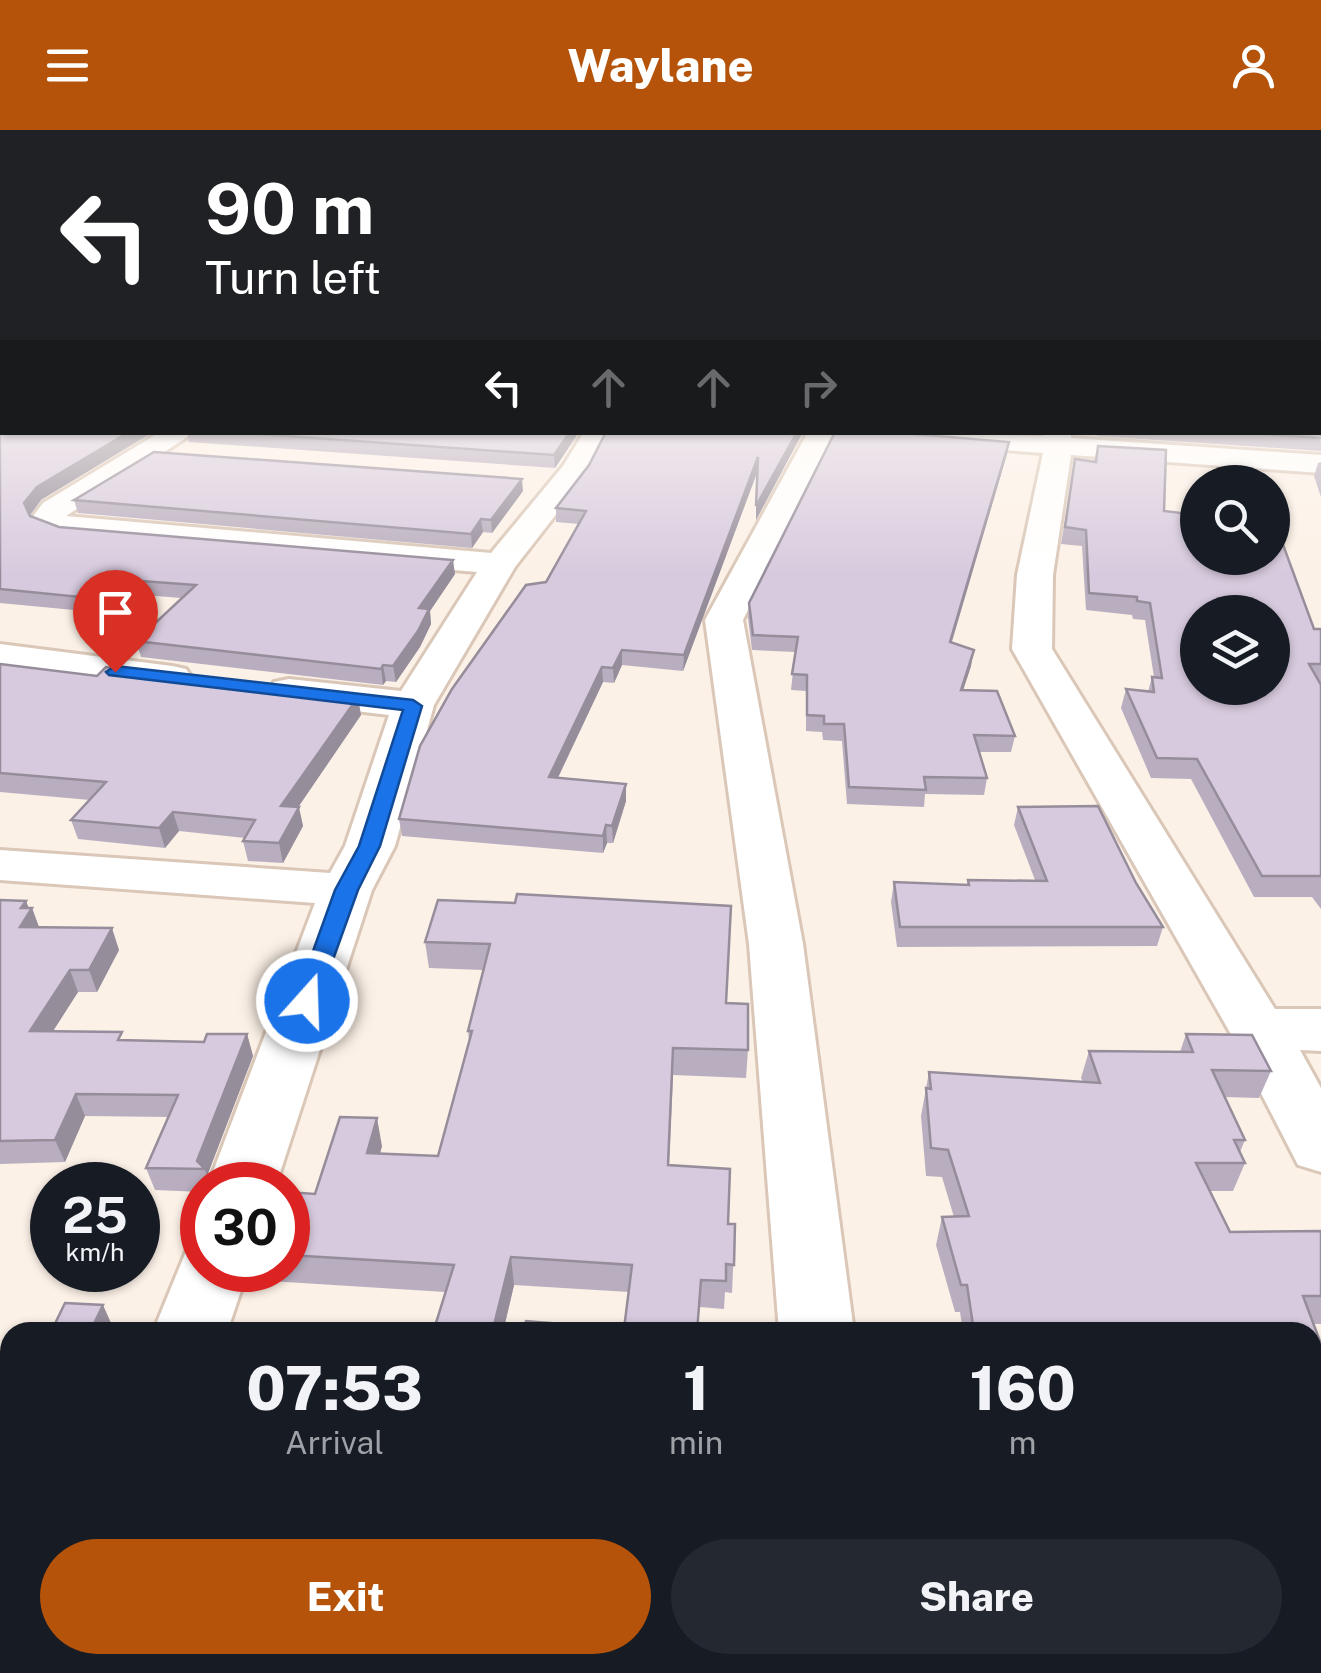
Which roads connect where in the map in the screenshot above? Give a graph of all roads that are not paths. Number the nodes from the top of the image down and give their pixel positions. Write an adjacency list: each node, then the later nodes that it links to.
1 (595, 435): 8 (street)
2 (820, 435): 19 (street)
3 (944, 435): 5 (street)
4 (1302, 435): 7 (street)
5 (1058, 440): 7 (street); 13 (street)
6 (190, 444): 8 (street)
7 (1321, 462)
8 (500, 564): 10 (street)
9 (0, 656): 10 (street)
10 (413, 706): 12 (street)
11 (0, 865): 12 (street)
12 (346, 890): 16 (street)
13 (1258, 1029): 14 (street); 15 (street)
14 (1321, 1030)
15 (1321, 1147)
16 (250, 1162)
17 (204, 1292): 18 (street)
18 (194, 1322)
19 (817, 1322)

